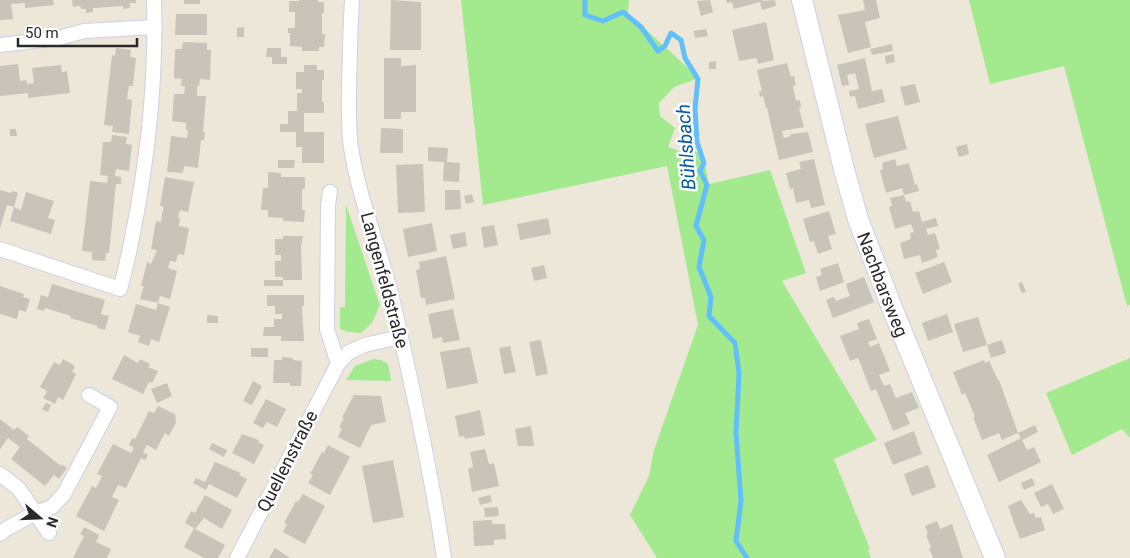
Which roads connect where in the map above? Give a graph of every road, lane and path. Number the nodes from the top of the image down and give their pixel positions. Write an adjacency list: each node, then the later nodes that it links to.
1 (154, 0): 4 (street)
2 (352, 0): 8 (street, Langenfeldstraße)
3 (802, 0): 17 (street, Nachbarsweg)
4 (155, 27): 5 (street); 7 (street)
5 (0, 45)
6 (330, 192): 9 (street)
7 (0, 249)
8 (400, 337): 9 (street, Quellenstraße); 16 (street, Langenfeldstraße)
9 (338, 364): 15 (street, Quellenstraße)
10 (88, 395): 12 (street)
11 (0, 474): 12 (street)
12 (35, 513): 13 (street); 14 (street)
13 (49, 532)
14 (0, 534)
15 (237, 558)
16 (444, 558)
17 (995, 558)

